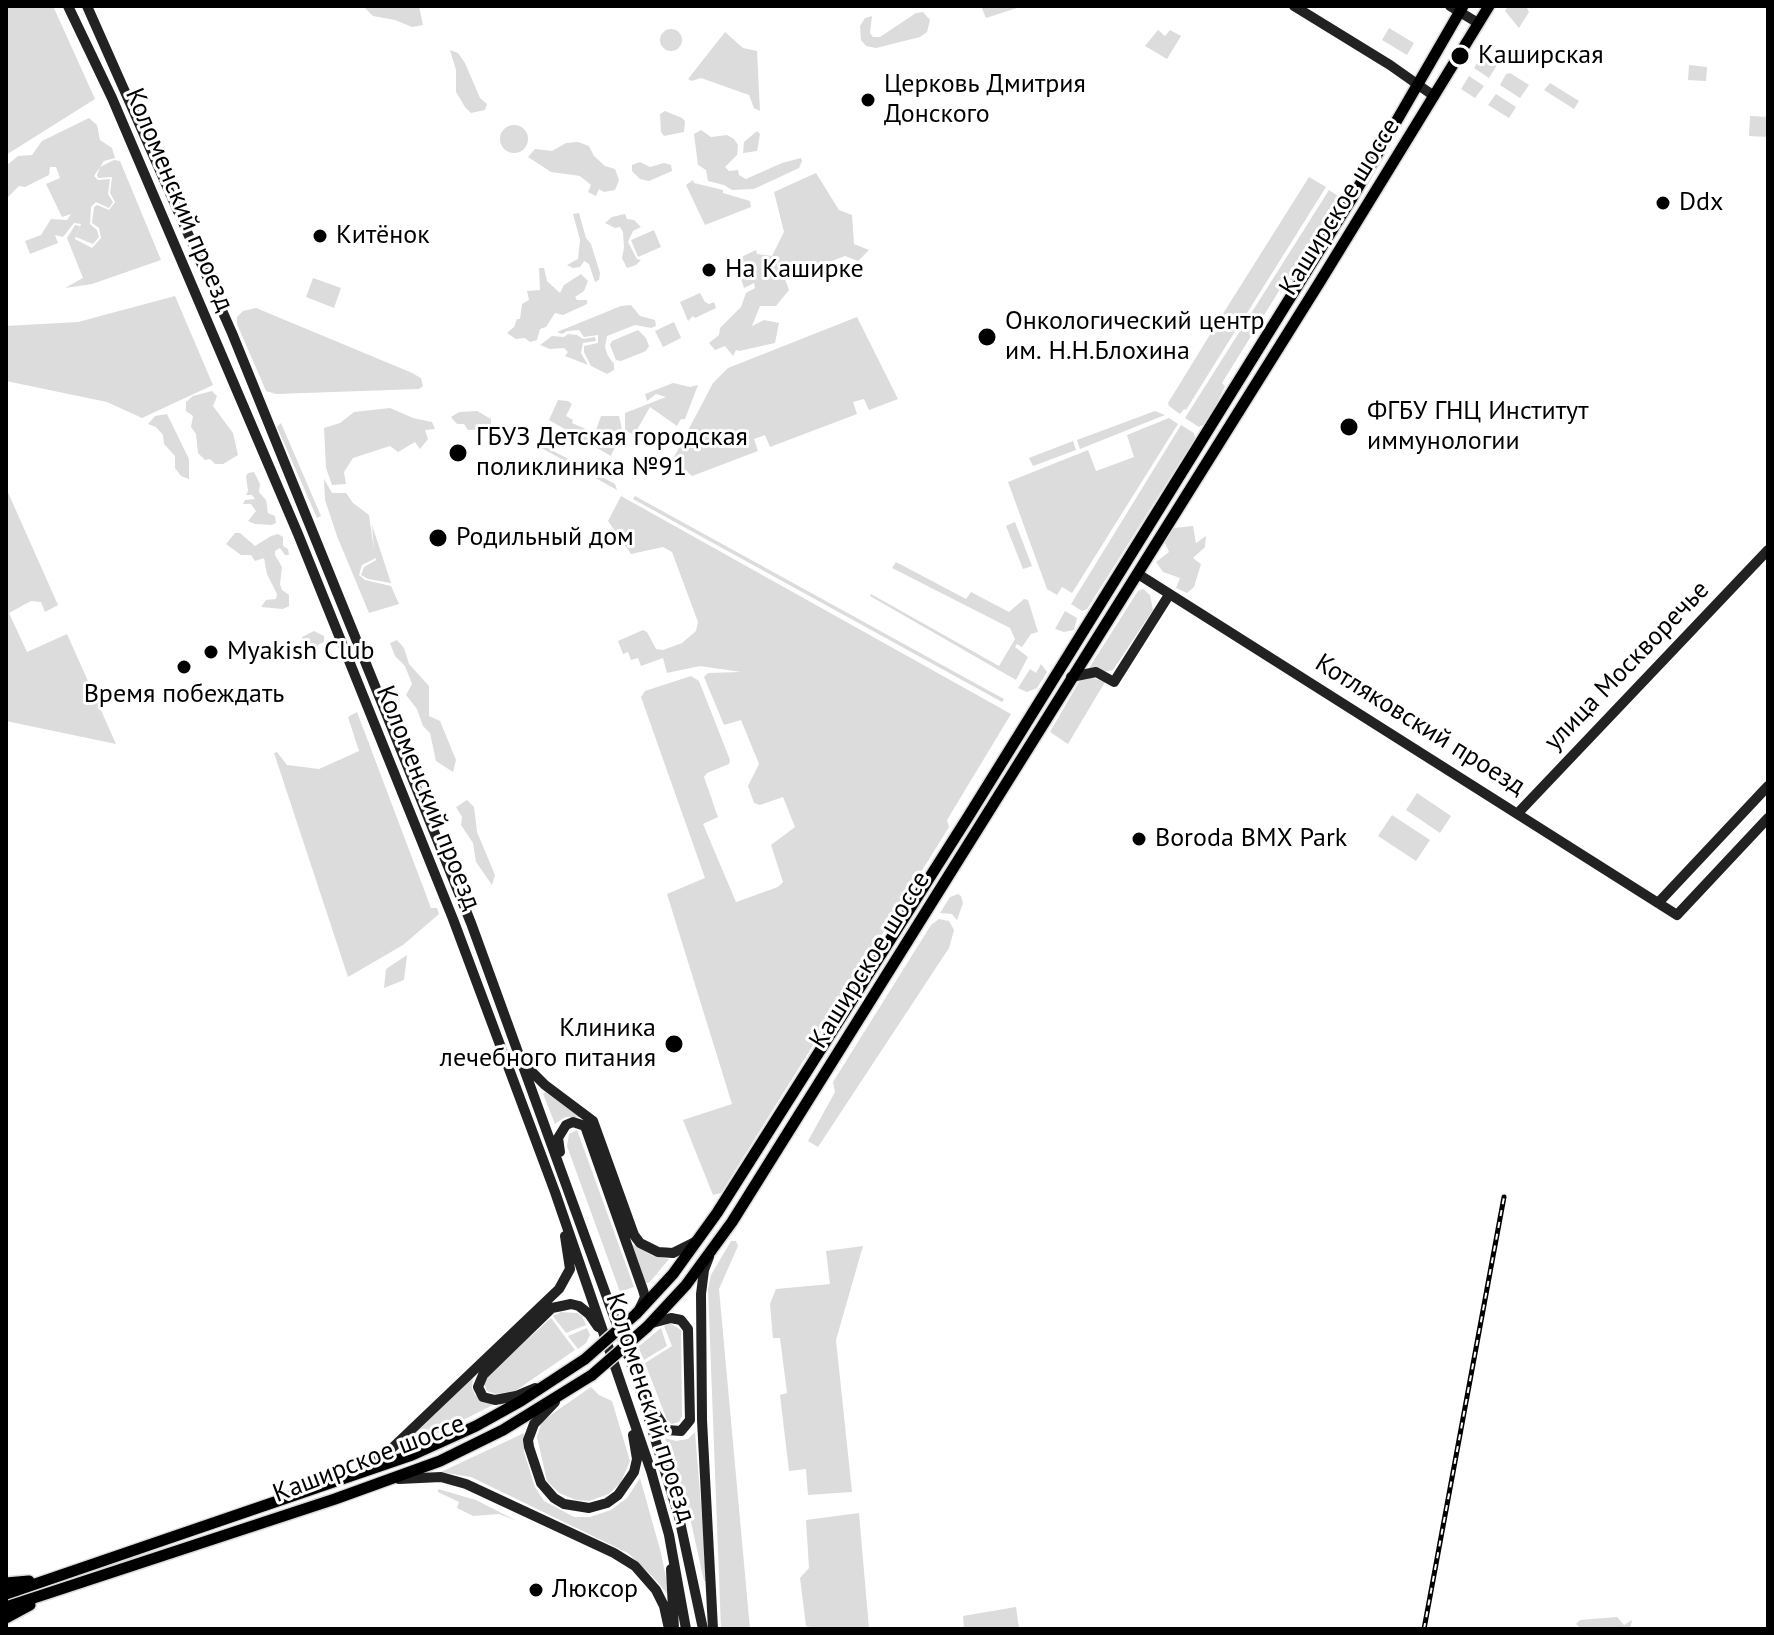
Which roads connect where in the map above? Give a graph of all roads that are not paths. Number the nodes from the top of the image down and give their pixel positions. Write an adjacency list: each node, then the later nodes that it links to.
1 (68, 6): 10 (main road, Коломенский проезд)
2 (87, 6): 9 (main road, Коломенский проезд)
3 (1294, 6): 7 (main road)
4 (1489, 6): 6 (main road, Каширское шоссе)
5 (1458, 8): 6 (main road); 7 (main road, Каширское шоссе)
6 (1478, 23): 8 (main road, Каширское шоссе)
7 (1418, 84): 8 (main road); 24 (main road, Каширское шоссе)
8 (1434, 96): 14 (main road, Каширское шоссе)
9 (310, 529): 10 (main road); 12 (main road, Коломенский проезд)
10 (298, 534): 13 (main road, Коломенский проезд)
11 (1768, 550): 18 (main road, улица Москворечье)
12 (319, 552): 13 (main road); 21 (main road, Коломенский проезд)
13 (307, 556): 23 (main road, Коломенский проезд)
14 (1138, 574): 15 (main road, Котляковский проезд); 16 (main road, Каширское шоссе)
15 (1169, 595): 16 (main road); 18 (main road, Котляковский проезд)
16 (1071, 677): 25 (main road, Каширское шоссе)
17 (1768, 786): 20 (main road)
18 (1518, 813): 20 (main road, Котляковский проезд)
19 (1768, 818): 20 (main road, Котляковский проезд)
20 (1658, 903)
21 (510, 1030): 22 (main road, Коломенский проезд); 24 (main road)
22 (562, 1170): 26 (main road); 30 (main road, Коломенский проезд)
23 (555, 1192): 28 (main road, Коломенский проезд); 33 (main road)
24 (700, 1239): 26 (main road, Каширское шоссе)
25 (712, 1250): 27 (main road, Каширское шоссе); 45 (main road)
26 (637, 1312): 29 (main road, Каширское шоссе, bridge)
27 (649, 1325): 30 (main road); 31 (main road, Каширское шоссе, bridge)
28 (606, 1339): 29 (main road); 32 (main road, Коломенский проезд)
29 (556, 1378): 33 (main road, Каширское шоссе)
30 (637, 1380): 44 (main road, Коломенский проезд)
31 (563, 1394): 32 (main road); 34 (main road, Каширское шоссе)
32 (626, 1398): 35 (main road, Коломенский проезд)
33 (357, 1474): 36 (main road, Каширское шоссе)
34 (393, 1479): 38 (main road, Каширское шоссе); 42 (main road)
35 (669, 1535): 42 (main road); 43 (main road, Коломенский проезд)
36 (46, 1580): 37 (main road); 39 (main road, Каширское шоссе)
37 (6, 1583)
38 (55, 1591): 40 (main road, Каширское шоссе); 41 (main road)
39 (6, 1594)
40 (6, 1607)
41 (6, 1618)
42 (672, 1629)
43 (686, 1629)
44 (703, 1629)
45 (713, 1629)

